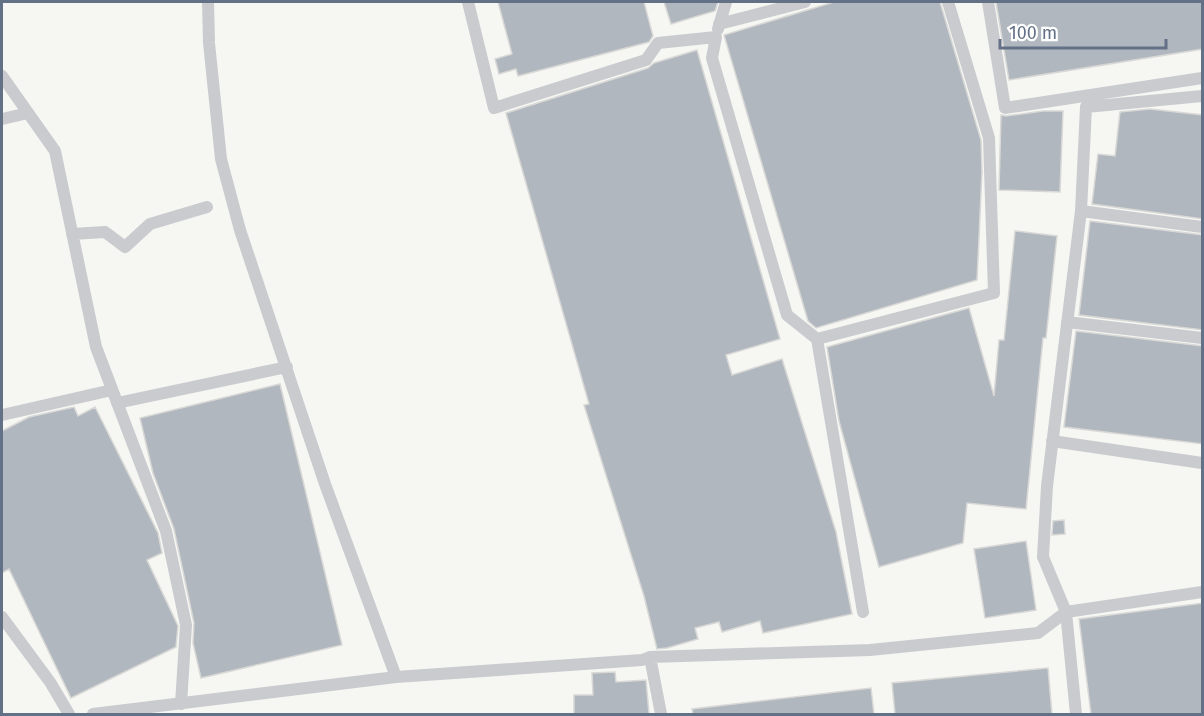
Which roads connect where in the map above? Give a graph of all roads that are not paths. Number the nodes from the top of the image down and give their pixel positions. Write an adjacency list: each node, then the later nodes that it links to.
1 (208, 2): 20 (street)
2 (468, 2): 7 (street)
3 (726, 2): 7 (street)
4 (805, 2): 7 (street)
5 (948, 2): 19 (street)
6 (988, 2): 9 (street)
7 (718, 31): 19 (street)
8 (2, 76): 11 (street)
9 (1203, 78)
10 (1203, 96): 14 (street)
11 (28, 113): 12 (street); 16 (street)
12 (2, 119)
13 (207, 207): 16 (street)
14 (1081, 211): 15 (street); 17 (street)
15 (1203, 227)
16 (72, 234): 21 (street)
17 (1067, 322): 18 (street); 24 (street)
18 (1203, 338)
19 (817, 339): 27 (street)
20 (287, 367): 22 (street); 31 (street)
21 (112, 390): 22 (street); 23 (street)
22 (117, 403): 32 (street)
23 (2, 414)
24 (1052, 441): 25 (street); 28 (street)
25 (1203, 463)
26 (1203, 592): 28 (street)
27 (863, 612)
28 (1066, 612): 30 (street); 36 (street)
29 (2, 617): 33 (street)
30 (650, 657): 31 (street); 35 (street)
31 (396, 677): 32 (street)
32 (181, 704): 34 (street)
33 (69, 714)
34 (101, 714)
35 (661, 714)
36 (1076, 714)

